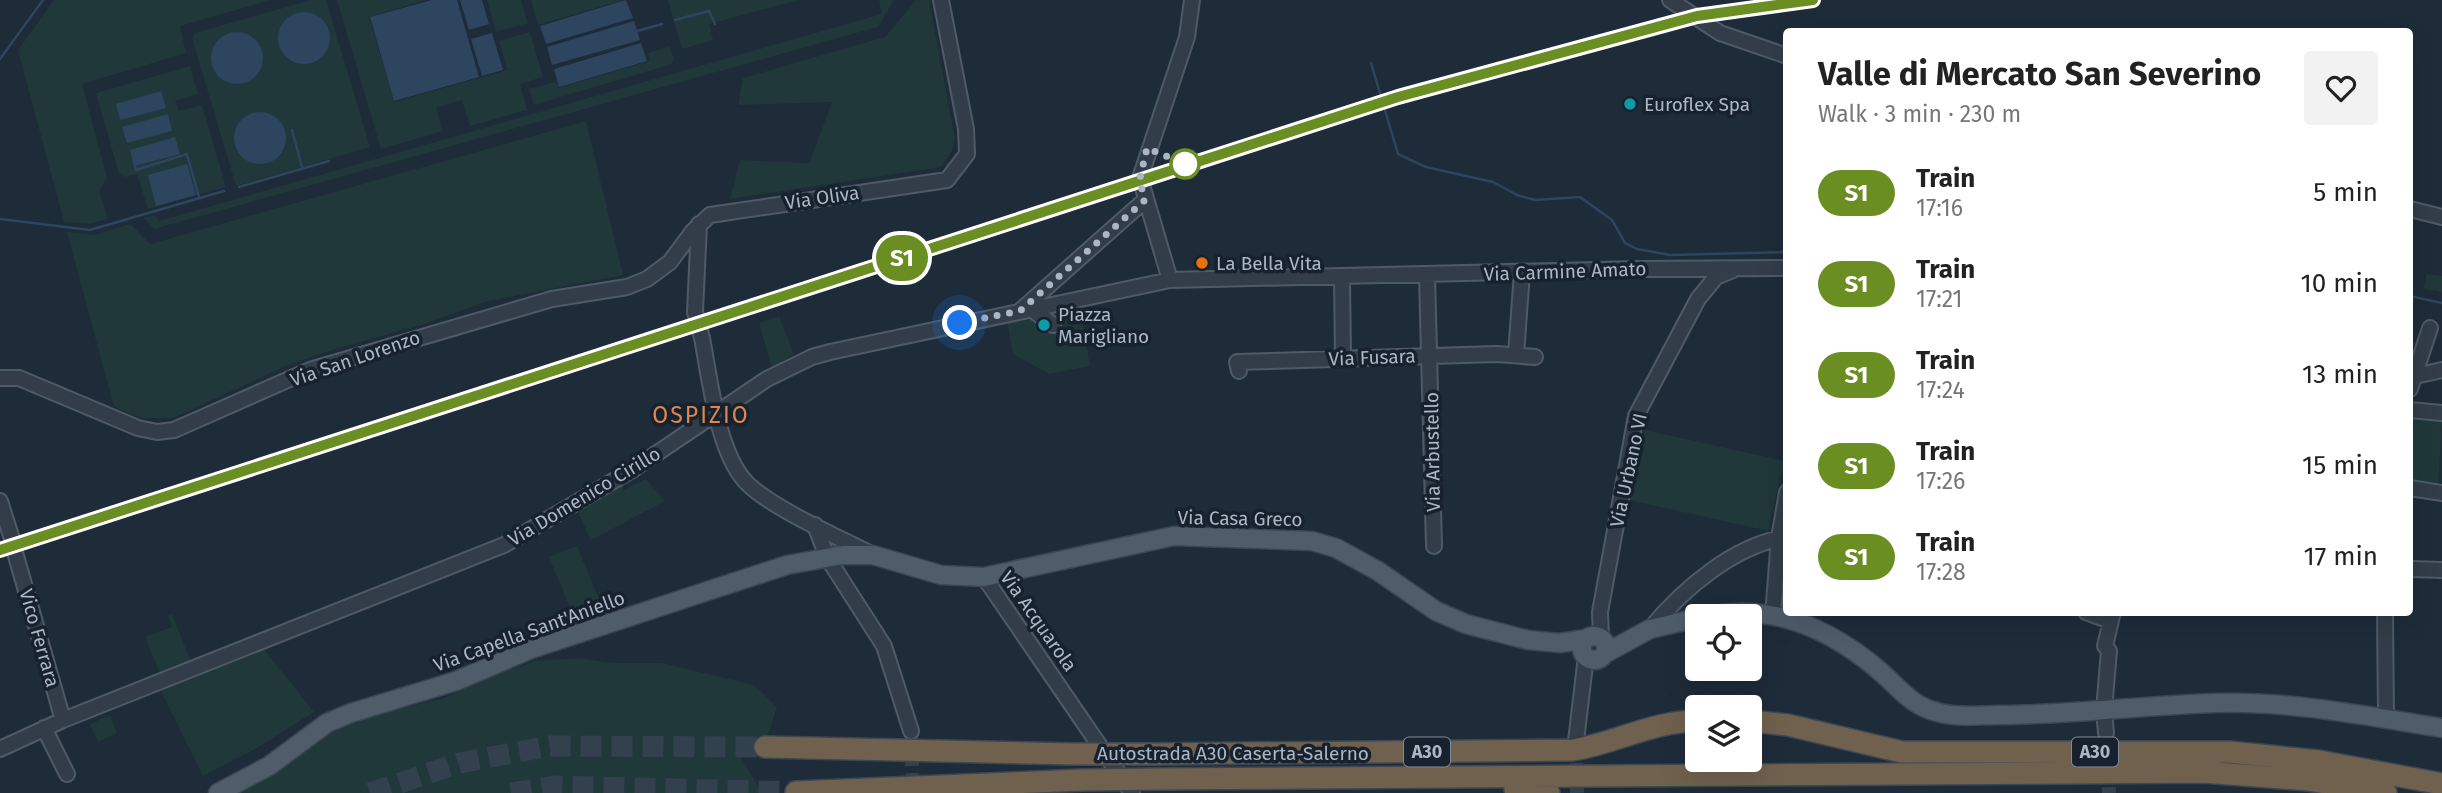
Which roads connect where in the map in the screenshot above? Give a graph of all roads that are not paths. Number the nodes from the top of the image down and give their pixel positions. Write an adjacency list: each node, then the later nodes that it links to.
1 (941, 0): 8 (street, Via Oliva)
2 (1192, 0): 5 (street)
3 (1670, 0): 4 (street)
4 (1783, 55)
5 (1144, 201): 14 (street); 15 (street)
6 (2413, 210): 7 (street)
7 (2442, 217)
8 (699, 224): 24 (street, Via San Lorenzo); 26 (street, bridge)
9 (1783, 268): 11 (street, Via Urbano VI)
10 (1522, 272): 11 (street, Via Carmine Amato); 12 (street, Via Carmine Amato); 19 (street)
11 (1702, 273): 48 (street, Via Urbano VI)
12 (1427, 275): 13 (street, Via Carmine Amato); 18 (street, Via Arbustello)
13 (1342, 277): 14 (street, Via Domenico Cirillo); 21 (street)
14 (1170, 280): 15 (street, Via Domenico Cirillo)
15 (1026, 310): 16 (street); 26 (street, Via Domenico Cirillo)
16 (1052, 325)
17 (2430, 328): 25 (street)
18 (1429, 355): 19 (street, Via Fusara); 21 (street, Via Fusara); 35 (street, Via Arbustello)
19 (1516, 355): 20 (street, Via Fusara)
20 (1535, 357)
21 (1343, 359): 23 (street, Via Fusara)
22 (2442, 370): 25 (street)
23 (1238, 371)
24 (0, 378)
25 (2413, 382)
26 (716, 411): 32 (street, Via Acquarola); 51 (street, Via Domenico Cirillo)
27 (2413, 411): 28 (street)
28 (2442, 414)
29 (2413, 488): 30 (street)
30 (2442, 493)
31 (0, 501): 33 (street)
32 (815, 526): 36 (street, Via Acquarola); 38 (street)
33 (11, 536)
34 (1783, 537): 43 (street); 47 (street)
35 (1434, 546)
36 (873, 555): 38 (main road, Via Capella Sant'Aniello); 41 (main road, Via Acquarola)
37 (16, 556): 51 (street, Vico Ferrara)
38 (827, 557): 56 (street); 66 (main road, Via Capella Sant'Aniello)
39 (2413, 569): 40 (street)
40 (2442, 569)
41 (984, 578): 48 (main road, Via Casa Greco); 67 (street, Via Acquarola)
42 (1762, 614): 43 (main road)
43 (1773, 615): 49 (main road)
44 (2385, 616): 50 (street)
45 (2111, 617): 49 (street)
46 (1685, 621): 47 (main road, Via Casa Greco)
47 (1650, 629): 48 (main road, Via Casa Greco)
48 (1596, 647): 58 (street)
49 (2104, 710): 50 (main road); 57 (street)
50 (2386, 717): 55 (main road)
51 (63, 720): 54 (street, Via Domenico Cirillo)
52 (1685, 722): 59 (highway, Autostrada A30 Caserta-Salerno / A30, bridge)
53 (1762, 722): 64 (highway, A30)
54 (44, 728): 60 (street, Via Domenico Cirillo); 61 (street)
55 (2442, 728)
56 (911, 731)
57 (2106, 733)
58 (1576, 741)
59 (765, 747)
60 (0, 749)
61 (67, 774)
62 (1853, 775): 63 (highway, Autostrada A30 Caserta-Salerno / A30); 69 (highway); 70 (highway, Autostrada A30 Caserta-Salerno / A30)
63 (1388, 778): 65 (highway, Autostrada A30 Caserta-Salerno / A30, bridge); 68 (highway)
64 (2442, 783)
65 (796, 792)
66 (218, 793)
67 (1132, 793)
68 (1549, 793)
69 (1818, 793)
70 (2386, 793)

